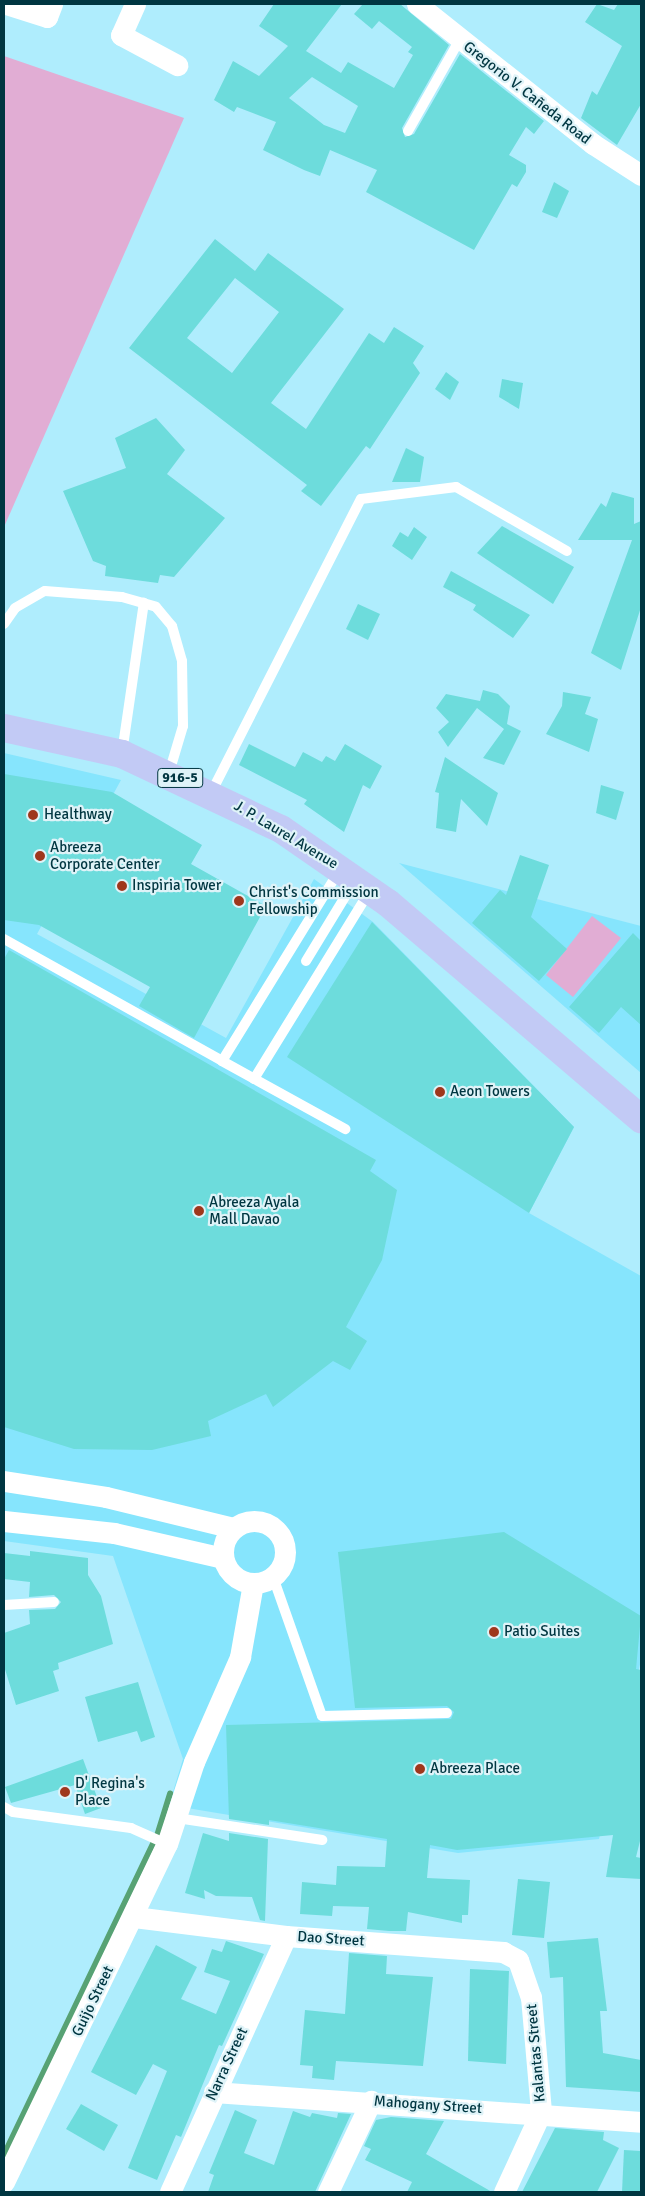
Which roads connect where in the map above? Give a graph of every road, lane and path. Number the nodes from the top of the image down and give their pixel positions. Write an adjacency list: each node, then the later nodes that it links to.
1 (6, 4): 2 (street)
2 (52, 4)
3 (135, 4): 6 (street)
4 (417, 4): 5 (street, Gregorio V. Cañeda Road)
5 (459, 41): 7 (lane); 8 (street, Gregorio V. Cañeda Road)
6 (176, 65)
7 (408, 131)
8 (641, 176)
9 (567, 552): 15 (lane)
10 (144, 603): 11 (lane); 13 (lane); 14 (lane)
11 (4, 624)
12 (4, 728): 13 (main road, J. P. Laurel Avenue / 916-5)
13 (122, 754): 14 (main road, J. P. Laurel Avenue / 916-5)
14 (169, 772): 15 (main road, J. P. Laurel Avenue / 916-5)
15 (211, 793): 16 (main road, J. P. Laurel Avenue / 916-5)
16 (356, 879): 18 (lane); 19 (lane); 20 (lane); 21 (main road, J. P. Laurel Avenue / 916-5)
17 (4, 939): 19 (lane)
18 (306, 961)
19 (222, 1061): 20 (lane)
20 (254, 1078): 22 (lane)
21 (641, 1119)
22 (345, 1129)
23 (4, 1481): 25 (street)
24 (4, 1521): 26 (street)
25 (233, 1528): 26 (street); 27 (street)
26 (223, 1558): 27 (street)
27 (263, 1580): 30 (lane); 32 (street, Guijo Street)
28 (54, 1602): 29 (lane)
29 (4, 1605)
30 (447, 1712)
31 (4, 1807): 34 (lane)
32 (177, 1818): 33 (lane); 34 (street, Guijo Street)
33 (322, 1840)
34 (167, 1844): 35 (street, Guijo Street)
35 (134, 1917): 36 (street, Dao Street); 42 (street, Guijo Street)
36 (286, 1936): 37 (street, Dao Street); 38 (street, Narra Street)
37 (523, 1968): 40 (street, Kalantas Street)
38 (214, 2092): 39 (street, Mahogany Street); 43 (street, Narra Street)
39 (371, 2101): 40 (street, Mahogany Street); 44 (street)
40 (541, 2112): 41 (street, Mahogany Street); 45 (street, Kalantas Street)
41 (641, 2122)
42 (4, 2182)
43 (170, 2192)
44 (328, 2192)
45 (504, 2192)

